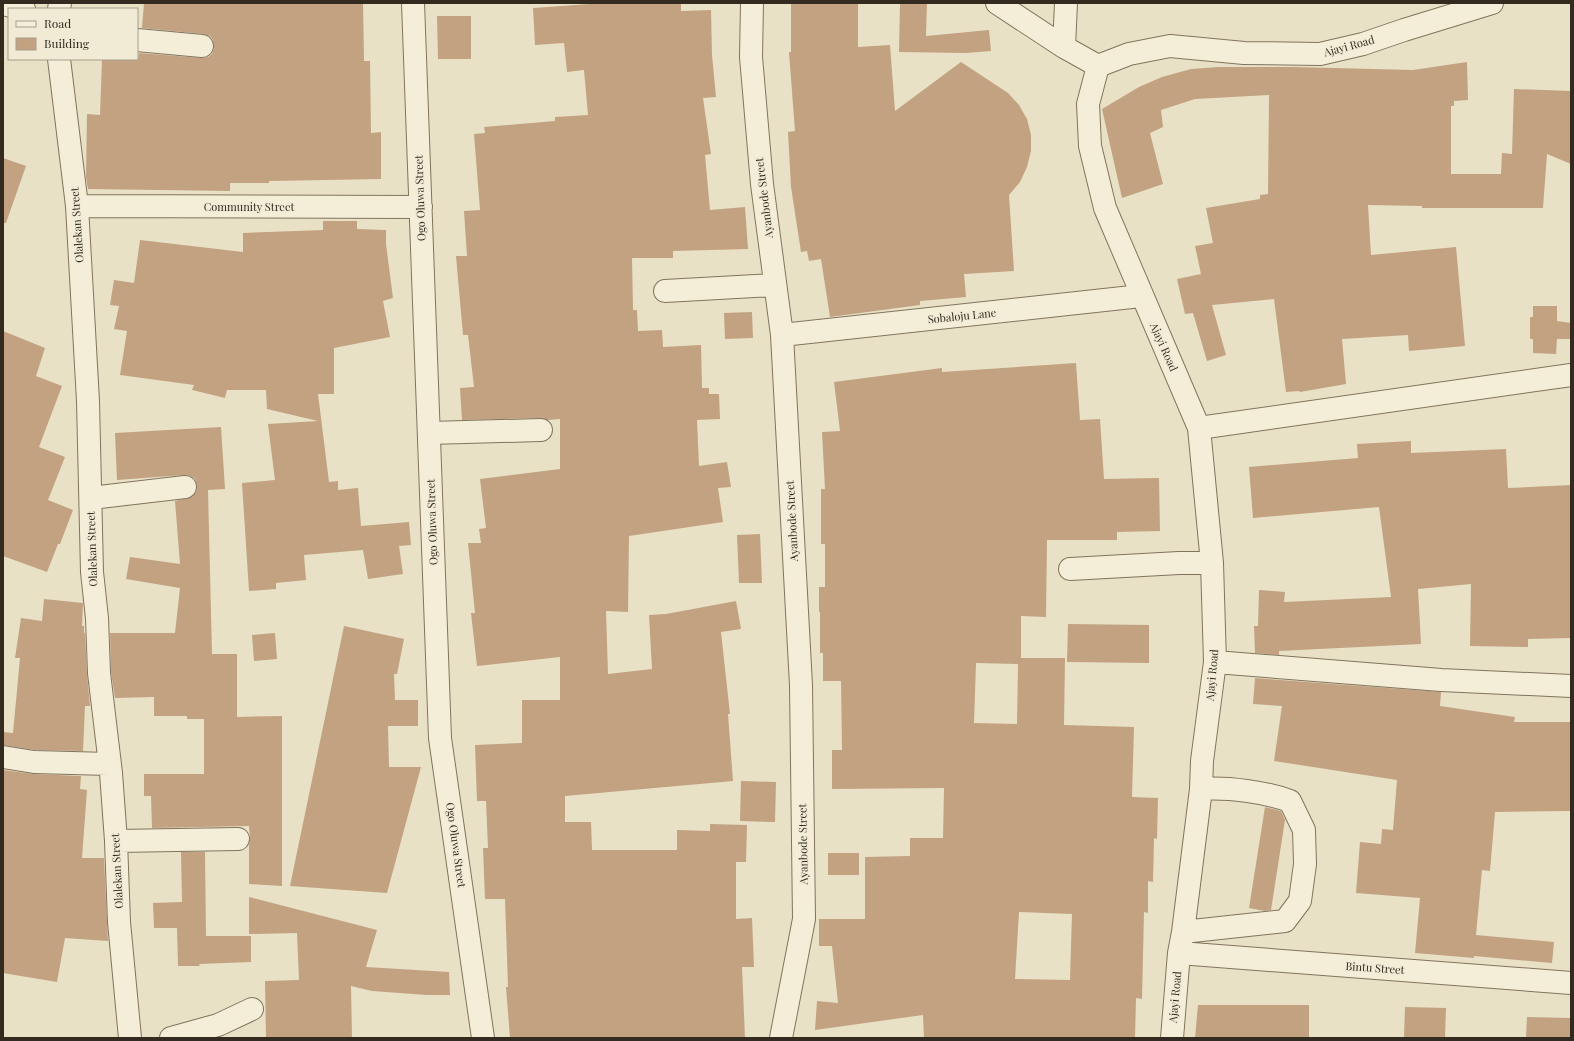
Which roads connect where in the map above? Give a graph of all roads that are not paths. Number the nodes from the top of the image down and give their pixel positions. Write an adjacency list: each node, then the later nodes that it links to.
1 (413, 3): 14 (street, Ogo Oluwa Street)
2 (752, 3): 15 (street, Ayanbode Street)
3 (997, 3): 10 (street)
4 (1066, 3): 10 (street)
5 (1490, 3): 12 (street, Ajayi Road)
6 (3, 4): 7 (street)
7 (20, 8)
8 (138, 40): 9 (street)
9 (202, 46)
10 (1064, 47): 12 (street)
11 (59, 60): 13 (street, Olalekan Street)
12 (1098, 66): 17 (street, Ajayi Road)
13 (77, 206): 14 (street, Community Street); 24 (street, Olalekan Street)
14 (420, 207): 22 (street, Ogo Oluwa Street)
15 (775, 285): 16 (street); 18 (street, Ayanbode Street)
16 (665, 291)
17 (1141, 296): 18 (street, Sobaloju Lane); 20 (street, Ajayi Road)
18 (782, 335): 40 (street, Ayanbode Street)
19 (1571, 375): 20 (street)
20 (1199, 428): 25 (street, Ajayi Road)
21 (541, 430): 22 (street)
22 (429, 433): 39 (street, Ogo Oluwa Street)
23 (185, 487): 24 (street)
24 (91, 498): 30 (street, Olalekan Street)
25 (1212, 563): 26 (street); 27 (street, Ajayi Road)
26 (1070, 569)
27 (1215, 662): 28 (street); 31 (street, Ajayi Road)
28 (1571, 686)
29 (3, 757): 30 (street)
30 (109, 764): 33 (street, Olalekan Street)
31 (1201, 789): 34 (street, Ajayi Road); 34 (street)
32 (238, 838): 33 (street)
33 (116, 841): 37 (street, Olalekan Street)
34 (1181, 943): 35 (street, Bintu Street); 41 (street, Ajayi Road)
35 (1571, 983)
36 (252, 1009): 38 (street)
37 (130, 1038)
38 (170, 1038)
39 (484, 1038)
40 (782, 1038)
41 (1172, 1038)

